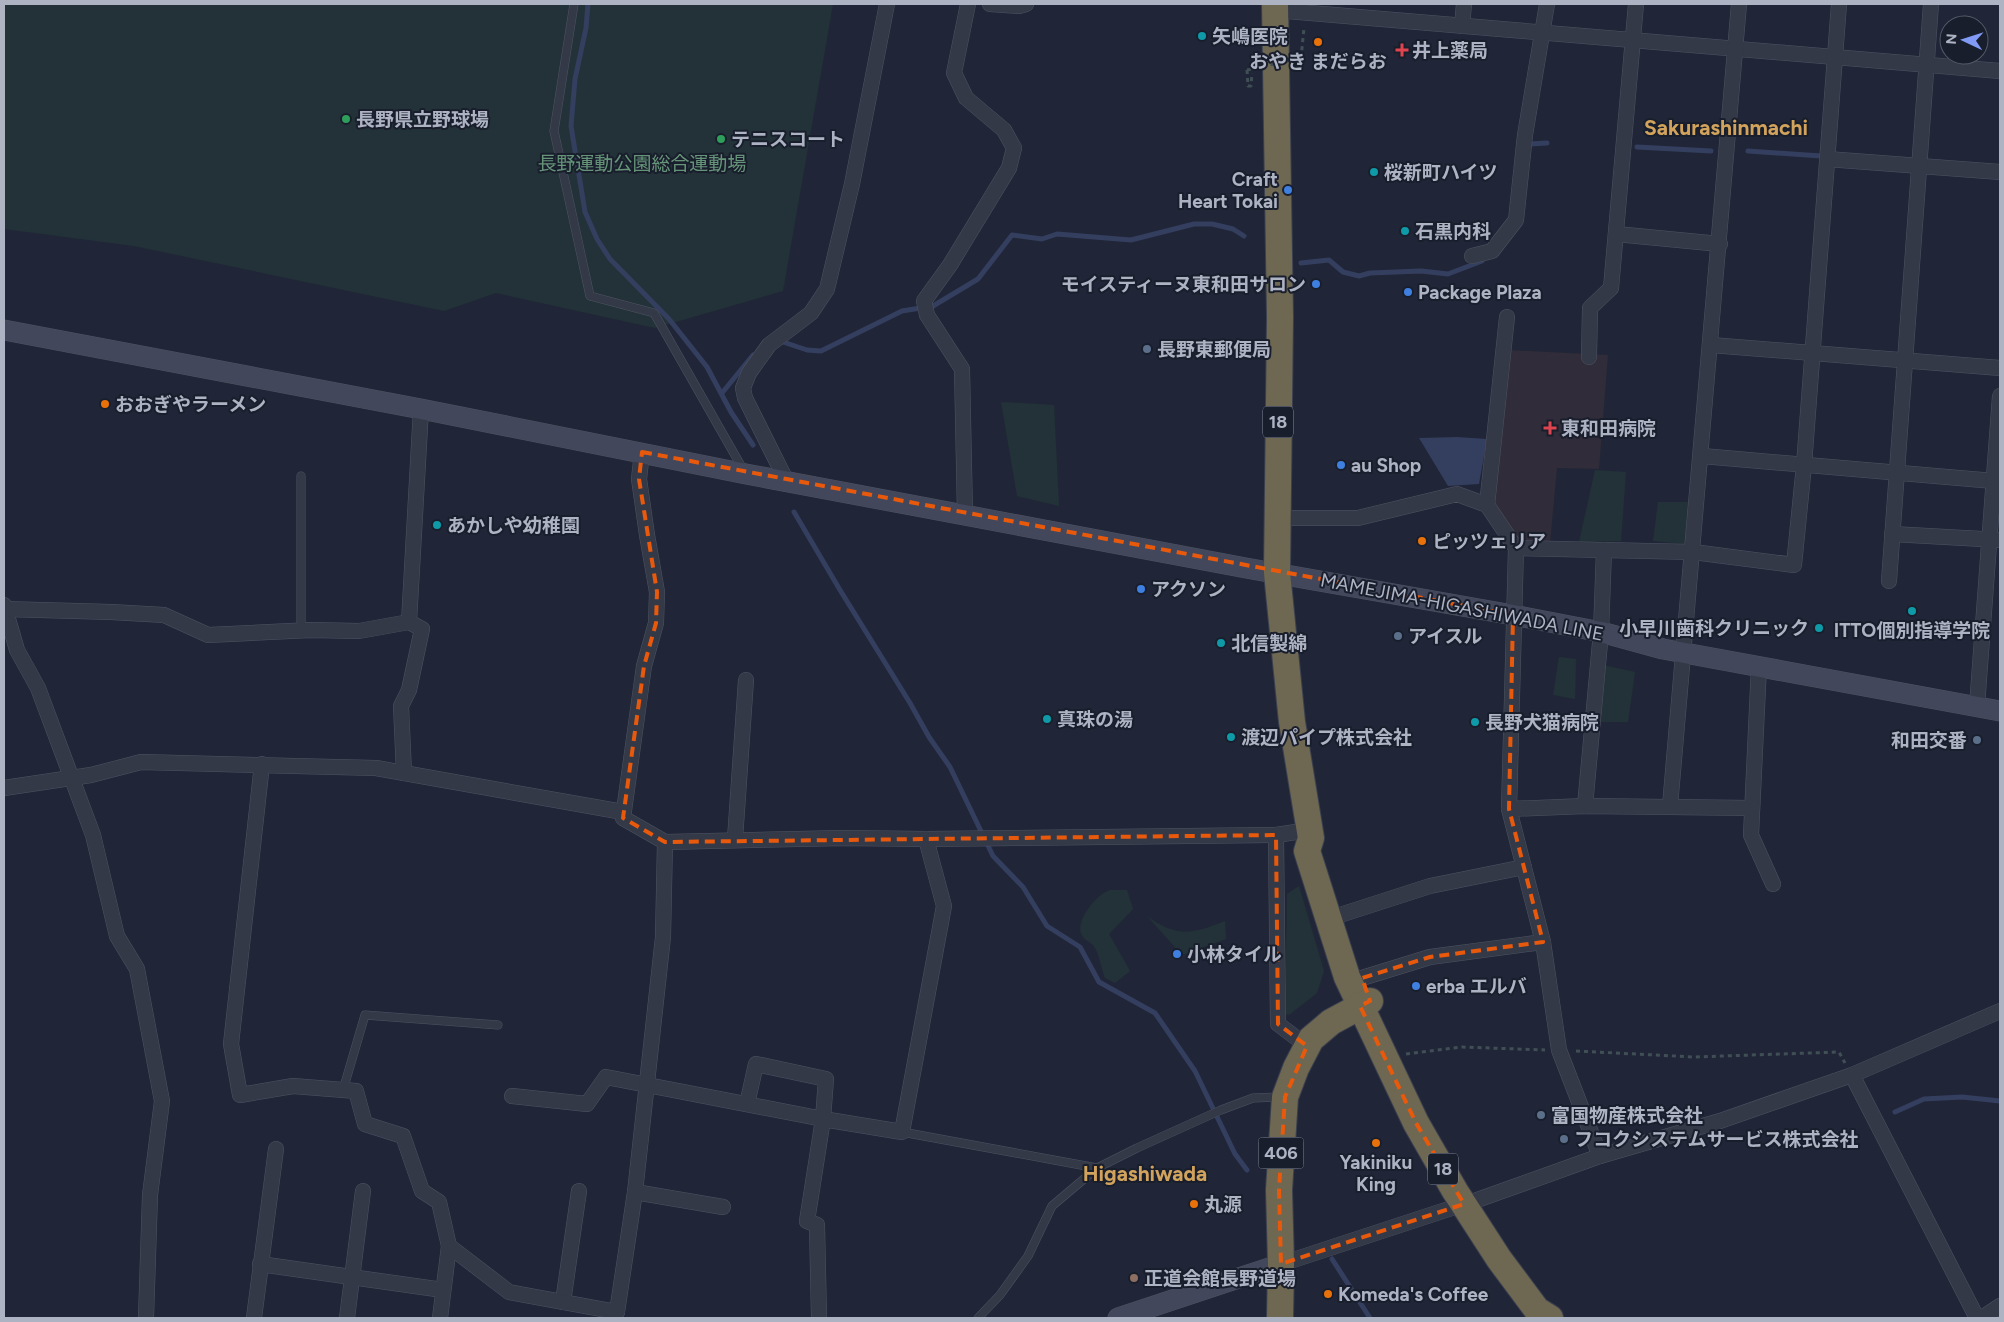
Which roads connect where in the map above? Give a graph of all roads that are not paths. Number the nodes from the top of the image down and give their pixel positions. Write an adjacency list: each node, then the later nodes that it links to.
1 (574, 4): 39 (lane)
2 (887, 4): 41 (street)
3 (968, 4): 44 (street)
4 (990, 4): 5 (street)
5 (1026, 4)
6 (1464, 4): 13 (street)
7 (1547, 4): 14 (street)
8 (1636, 4): 15 (street)
9 (1739, 4): 16 (street)
10 (1839, 4): 17 (street)
11 (1930, 4): 18 (street)
12 (1275, 7): 13 (street); 45 (highway, 18)
13 (1462, 26): 14 (street)
14 (1541, 33): 15 (street); 25 (street)
15 (1633, 41): 16 (street); 23 (street)
16 (1736, 49): 17 (street); 24 (street)
17 (1835, 57): 18 (street); 20 (street)
18 (1926, 65): 19 (street); 21 (street)
19 (2000, 71)
20 (1827, 159): 21 (street); 29 (street)
21 (1919, 166): 22 (street); 31 (street)
22 (2000, 172)
23 (1616, 234): 24 (street); 30 (street)
24 (1720, 244): 28 (street)
25 (1472, 256)
26 (1507, 317): 43 (street)
27 (4, 330): 34 (street, MAMEJIMA-HIGASHIWADA LINE)
28 (1711, 345): 29 (street); 36 (street)
29 (1811, 353): 31 (street); 37 (street)
30 (1589, 357)
31 (1905, 361): 32 (street); 38 (street)
32 (2000, 368)
33 (2000, 396): 42 (street)
34 (421, 409): 35 (street, MAMEJIMA-HIGASHIWADA LINE); 55 (street)
35 (642, 452): 39 (street, MAMEJIMA-HIGASHIWADA LINE); 71 (street)
36 (1702, 456): 37 (street); 50 (street)
37 (1804, 464): 38 (street); 50 (street)
38 (1896, 472): 42 (street); 46 (street)
39 (746, 474): 41 (street, MAMEJIMA-HIGASHIWADA LINE)
40 (301, 476): 56 (lane)
41 (786, 480): 44 (street, MAMEJIMA-HIGASHIWADA LINE)
42 (1994, 481): 47 (street)
43 (1487, 505): 45 (street); 48 (street)
44 (965, 514): 51 (street, MAMEJIMA-HIGASHIWADA LINE)
45 (1276, 518): 51 (highway, 18)
46 (1892, 534): 47 (street); 52 (street)
47 (1995, 540): 61 (street)
48 (1516, 548): 49 (street); 54 (street)
49 (1604, 550): 50 (street); 57 (street)
50 (1694, 552): 58 (street)
51 (1277, 573): 54 (street, MAMEJIMA-HIGASHIWADA LINE); 72 (highway, 18)
52 (1889, 581)
53 (4, 607): 56 (street); 65 (street)
54 (1513, 615): 57 (street, MAMEJIMA-HIGASHIWADA LINE); 70 (street)
55 (410, 622): 56 (street); 64 (street)
56 (301, 631)
57 (1600, 632): 58 (street, MAMEJIMA-HIGASHIWADA LINE); 67 (street)
58 (1685, 653): 59 (street, MAMEJIMA-HIGASHIWADA LINE); 68 (street)
59 (1759, 666): 61 (street, MAMEJIMA-HIGASHIWADA LINE); 69 (street)
60 (746, 680): 74 (street)
61 (1976, 706): 62 (street, MAMEJIMA-HIGASHIWADA LINE)
62 (2000, 711)
63 (262, 764): 64 (street); 65 (street); 87 (street)
64 (404, 773): 71 (street)
65 (72, 778): 66 (street); 110 (street)
66 (4, 788)
67 (1585, 806): 68 (street); 70 (street)
68 (1670, 806): 69 (street)
69 (1752, 808): 78 (street)
70 (1509, 809): 77 (street)
71 (623, 812): 76 (street)
72 (1310, 834): 73 (street); 79 (highway, 18); 81 (highway, 18)
73 (1276, 835): 75 (street); 84 (street)
74 (735, 839): 75 (street); 76 (street)
75 (926, 839): 92 (street)
76 (664, 842): 86 (street)
77 (1524, 867): 79 (street); 80 (street)
78 (1773, 884)
79 (1340, 915): 81 (highway, 18)
80 (1543, 942): 81 (street); 94 (street)
81 (1364, 995): 84 (highway, 406); 99 (highway, 18); 99 (highway, 18)
82 (2000, 1011): 85 (street)
83 (498, 1025): 87 (lane)
84 (1307, 1046): 89 (highway, 406)
85 (1852, 1076): 94 (street); 118 (street)
86 (647, 1084): 88 (street); 90 (street); 98 (street)
87 (343, 1090): 101 (street)
88 (512, 1096)
89 (1285, 1097): 95 (lane); 103 (highway, 406)
90 (747, 1104): 91 (street); 91 (street)
91 (823, 1119): 92 (street); 114 (street)
92 (902, 1132): 95 (lane)
93 (276, 1149): 102 (street)
94 (1600, 1156): 99 (street)
95 (1097, 1168): 115 (lane)
96 (363, 1191): 104 (street)
97 (579, 1191): 106 (street)
98 (635, 1192): 100 (street); 108 (street)
99 (1470, 1202): 103 (street); 109 (highway, 18)
100 (723, 1206)
101 (449, 1246): 105 (street); 106 (street)
102 (260, 1264): 104 (street); 111 (street)
103 (1281, 1264): 116 (street); 117 (highway, 406)
104 (352, 1277): 105 (street); 112 (street)
105 (444, 1290): 113 (street)
106 (564, 1302): 108 (street)
107 (2000, 1306): 119 (street)
108 (616, 1315)
109 (1549, 1317)
110 (146, 1318)
111 (254, 1318)
112 (347, 1318)
113 (440, 1318)
114 (819, 1318)
115 (978, 1318)
116 (1118, 1318)
117 (1280, 1318)
118 (1977, 1318)
119 (1982, 1318)

